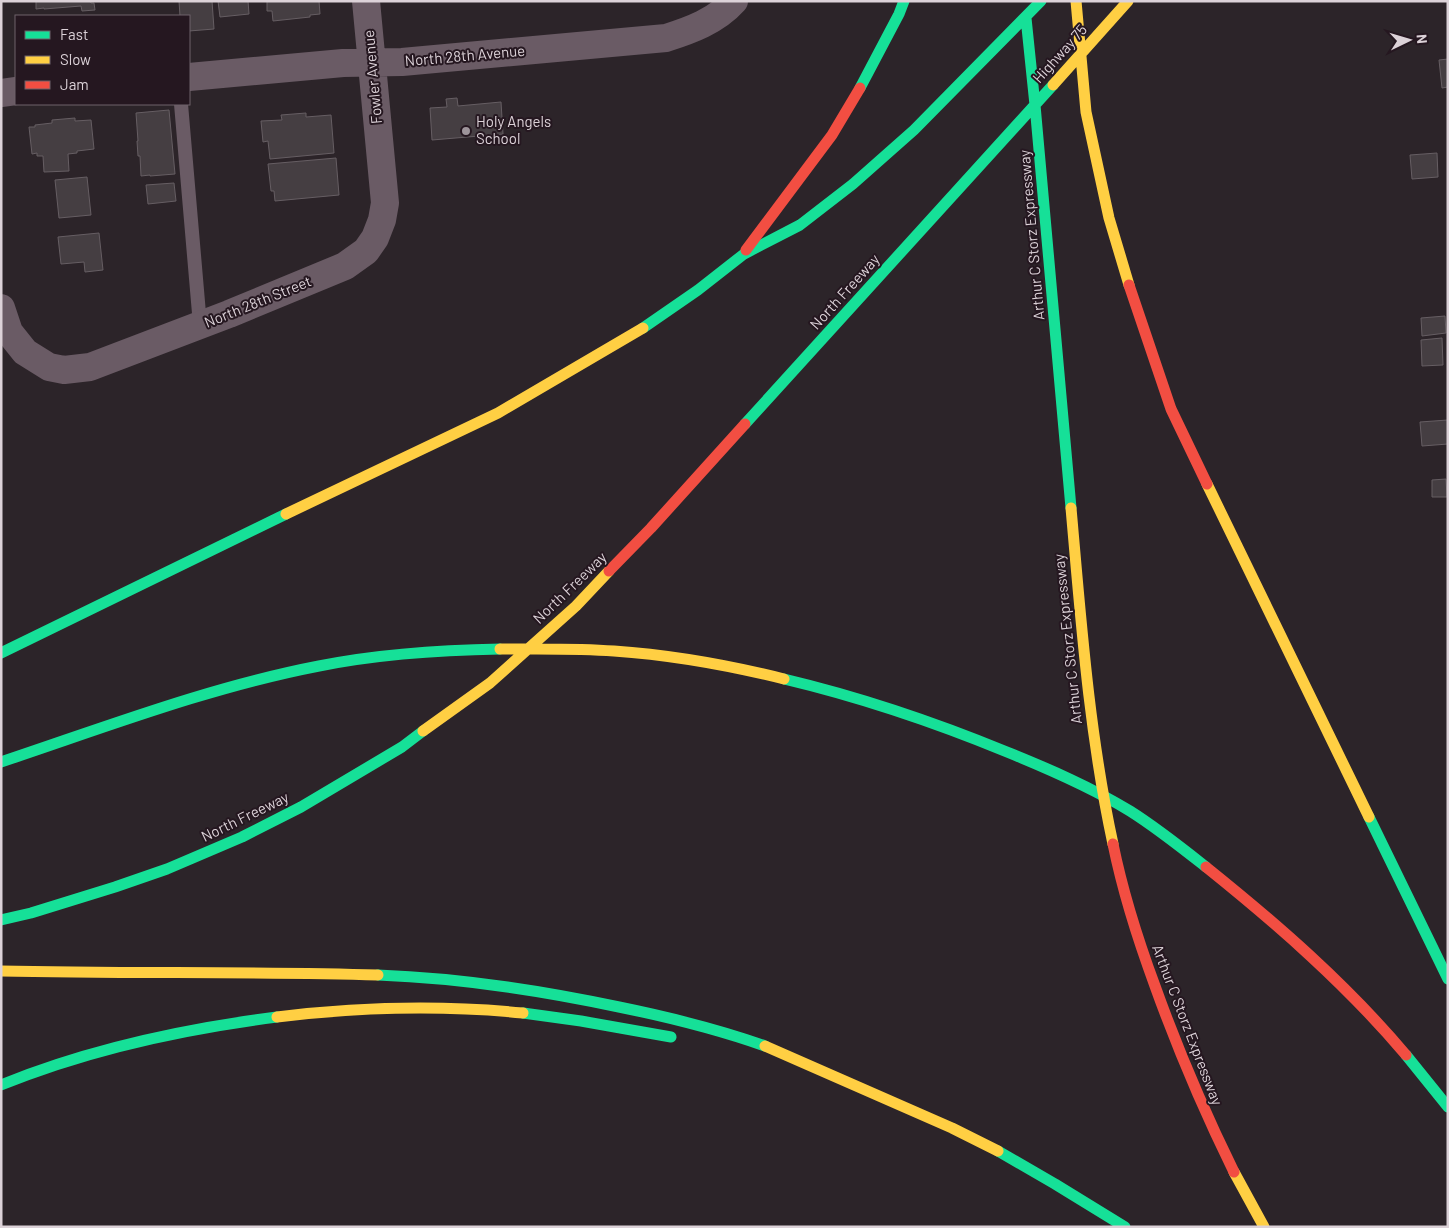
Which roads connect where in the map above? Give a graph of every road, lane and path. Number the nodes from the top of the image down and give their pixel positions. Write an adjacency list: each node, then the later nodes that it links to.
1 (366, 1): 9 (street, Fowler Avenue)
2 (904, 1): 16 (highway)
3 (1041, 1): 7 (highway)
4 (1076, 1): 8 (highway)
5 (1128, 1): 8 (highway, Highway 75)
6 (733, 2): 9 (street, North 28th Avenue)
7 (1026, 18): 14 (highway, Arthur C Storz Expressway); 16 (highway)
8 (1081, 53): 14 (highway, Highway 75); 23 (highway)
9 (372, 63): 10 (street, North 28th Avenue); 15 (street, Fowler Avenue)
10 (190, 77)
11 (15, 91): 12 (street)
12 (1, 93)
13 (181, 105): 18 (lane)
14 (1035, 105): 21 (highway, North Freeway); 30 (highway, Arthur C Storz Expressway)
15 (380, 153): 18 (street, North 28th Street)
16 (744, 254): 19 (highway)
17 (4, 324): 18 (street, North 28th Street)
18 (200, 325)
19 (1, 653)
20 (1, 762): 28 (highway)
21 (1, 920)
22 (1, 971): 27 (highway)
23 (1448, 979)
24 (682, 1039): 26 (highway)
25 (780, 1066): 27 (highway)
26 (1, 1084)
27 (857, 1087): 29 (highway)
28 (1448, 1107)
29 (1125, 1227)
30 (1264, 1227)

